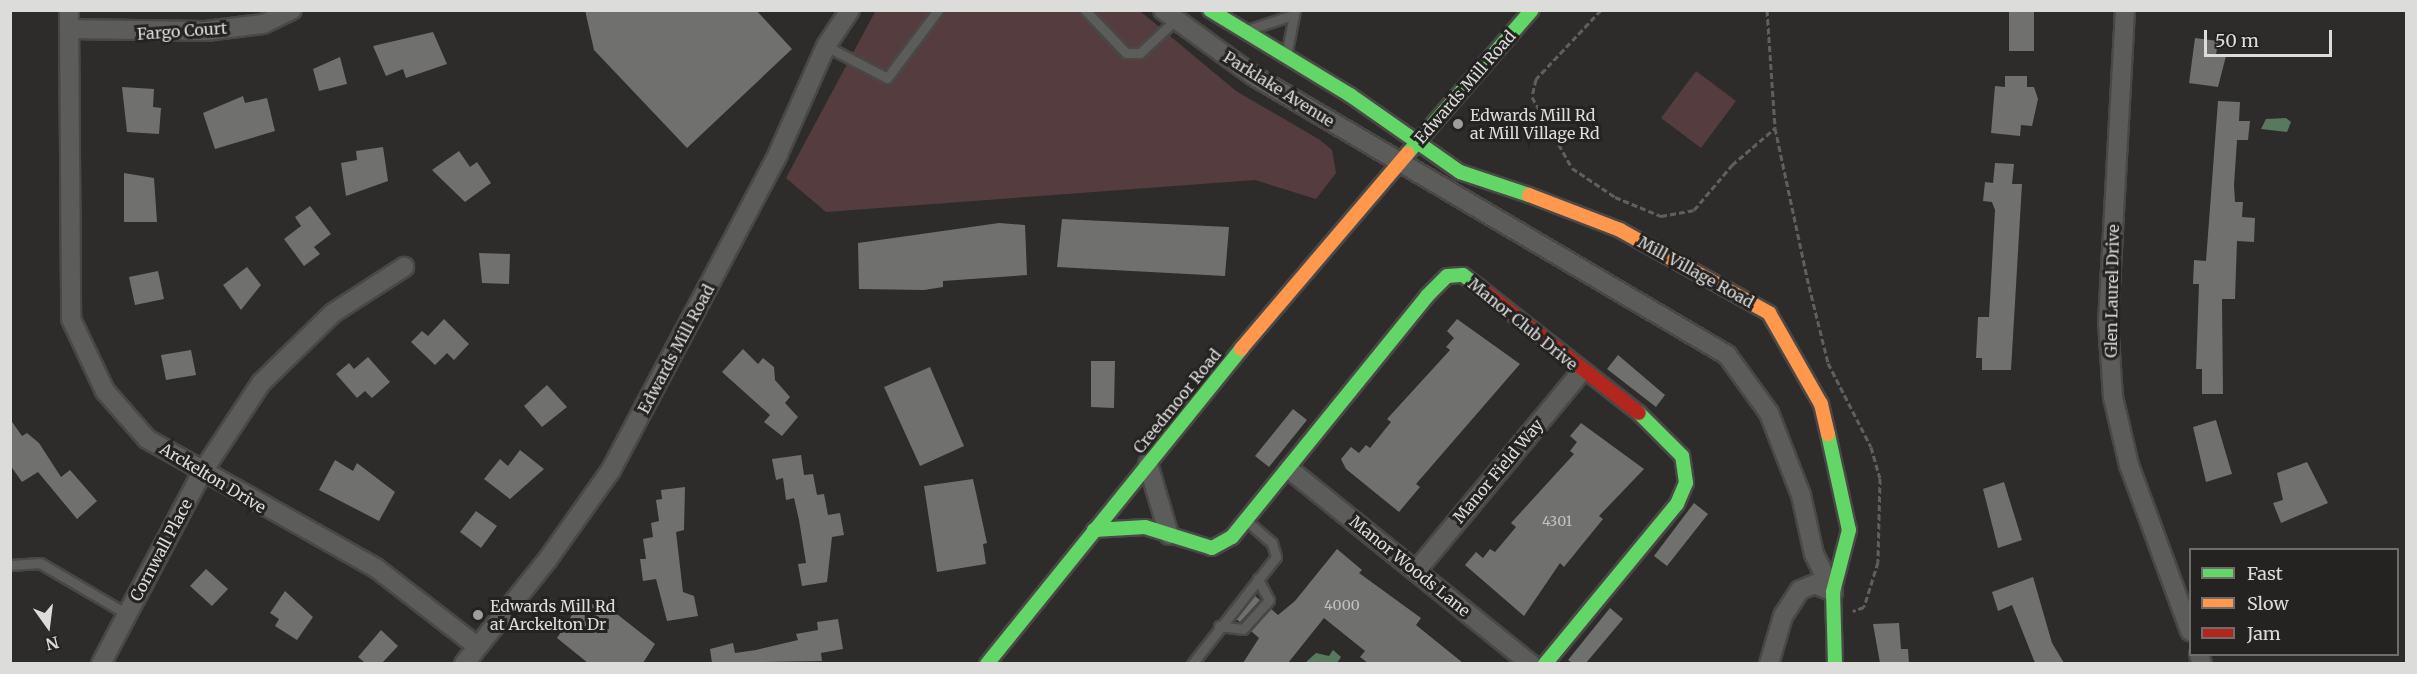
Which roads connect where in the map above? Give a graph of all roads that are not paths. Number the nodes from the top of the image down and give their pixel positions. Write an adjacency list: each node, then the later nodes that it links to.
1 (69, 10): 11 (street, Arckelton Drive)
2 (292, 10): 11 (street, Fargo Court)
3 (850, 10): 13 (street, Edwards Mill Road)
4 (938, 10): 13 (lane)
5 (1085, 10): 10 (lane)
6 (1210, 10): 12 (street, Parklake Avenue)
7 (1532, 10): 15 (street, Edwards Mill Road)
8 (2125, 10): 31 (street, Glen Laurel Drive)
9 (1292, 13): 12 (lane); 14 (lane)
10 (1168, 16): 16 (street, Parklake Avenue)
11 (69, 30): 21 (street, Arckelton Drive)
12 (1244, 30): 14 (street, Parklake Avenue)
13 (826, 46): 32 (street, Edwards Mill Road)
14 (1287, 57): 15 (street, Parklake Avenue)
15 (1418, 141): 16 (street, Edwards Mill Road); 28 (street, Mill Village Road)
16 (1399, 164): 19 (street, Creedmoor Road); 28 (street, Mill Village Road)
17 (404, 267): 21 (street, Cornwall Place)
18 (1581, 372): 20 (street, Manor Club Drive); 26 (street, Manor Field Way); 38 (street, Manor Club Drive)
19 (1148, 464): 23 (street, Creedmoor Road); 24 (street)
20 (1289, 469): 22 (street, Manor Club Drive); 26 (street, Manor Woods Lane)
21 (201, 474): 29 (street, Cornwall Place); 32 (street, Arckelton Drive)
22 (1248, 522): 24 (street, Manor Club Drive); 27 (lane)
23 (1094, 530): 24 (street, Manor Club Drive); 35 (street, Creedmoor Road)
24 (1169, 535)
25 (10, 565): 29 (lane)
26 (1416, 571): 37 (street, Manor Woods Lane)
27 (1258, 579): 30 (lane); 30 (lane)
28 (1833, 592): 39 (street); 40 (street, Mill Village Road)
29 (127, 614): 33 (street, Cornwall Place)
30 (1219, 626): 36 (lane)
31 (2189, 628)
32 (477, 646): 34 (street, Edwards Mill Road)
33 (101, 663)
34 (464, 663)
35 (987, 663)
36 (1192, 663)
37 (1531, 663)
38 (1545, 663)
39 (1769, 663)
40 (1835, 663)

